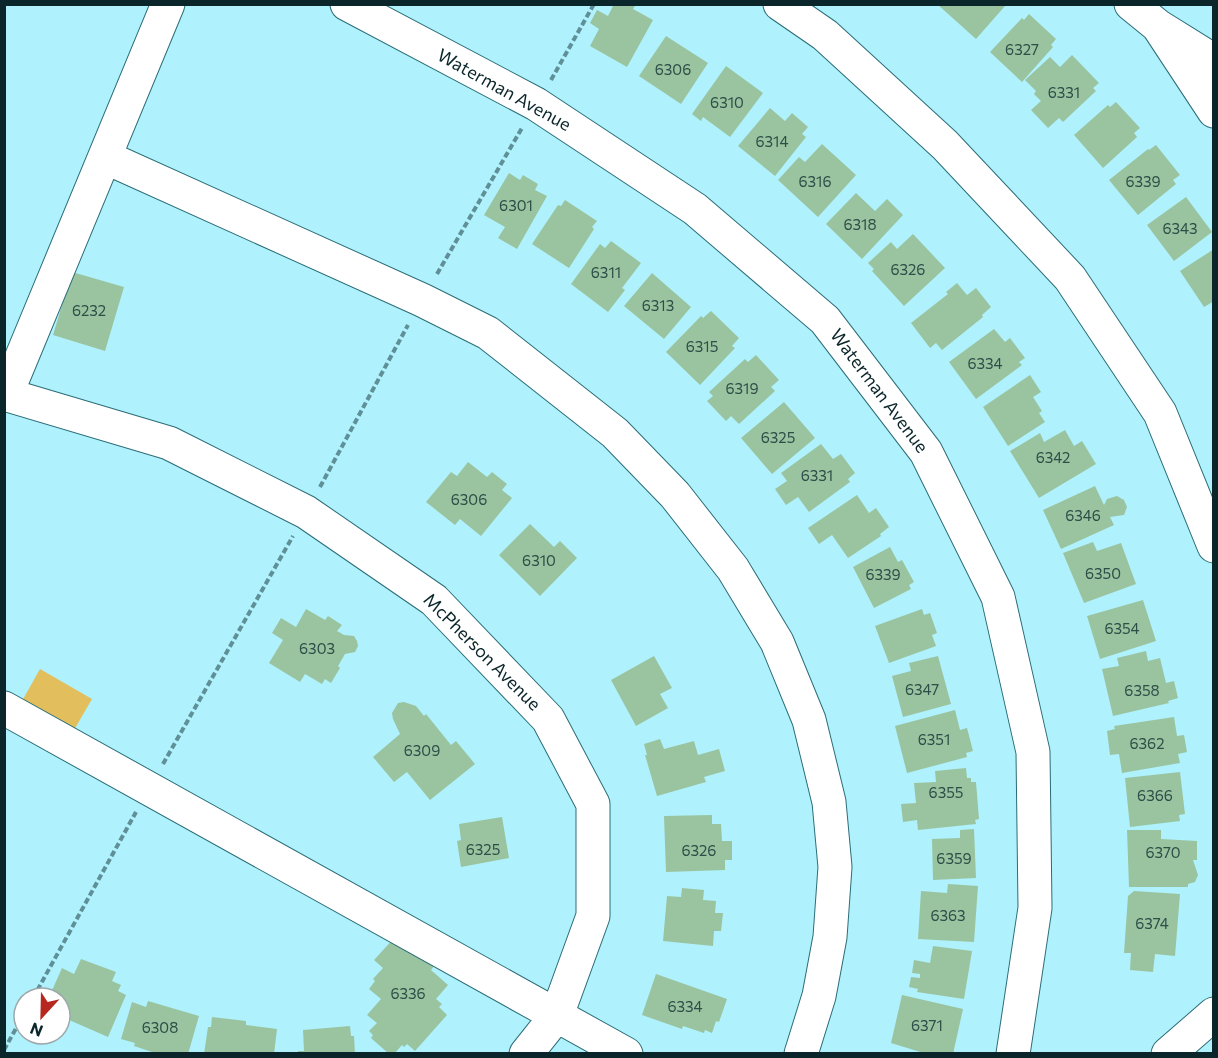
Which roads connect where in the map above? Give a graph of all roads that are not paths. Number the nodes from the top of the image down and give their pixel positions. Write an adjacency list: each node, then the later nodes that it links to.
1 (168, 4): 8 (street)
2 (347, 4): 17 (street, Waterman Avenue)
3 (780, 4): 10 (street)
4 (1131, 4): 5 (street)
5 (1158, 26): 6 (street); 7 (street)
6 (1214, 61)
7 (1214, 111)
8 (105, 157): 9 (street); 16 (street)
9 (5, 394): 12 (street, McPherson Avenue)
10 (1214, 546)
11 (4, 708): 12 (street)
12 (558, 1014): 14 (street, McPherson Avenue); 15 (street)
13 (1214, 1014): 18 (street)
14 (526, 1053)
15 (626, 1053)
16 (801, 1053)
17 (1013, 1053)
18 (1168, 1053)

